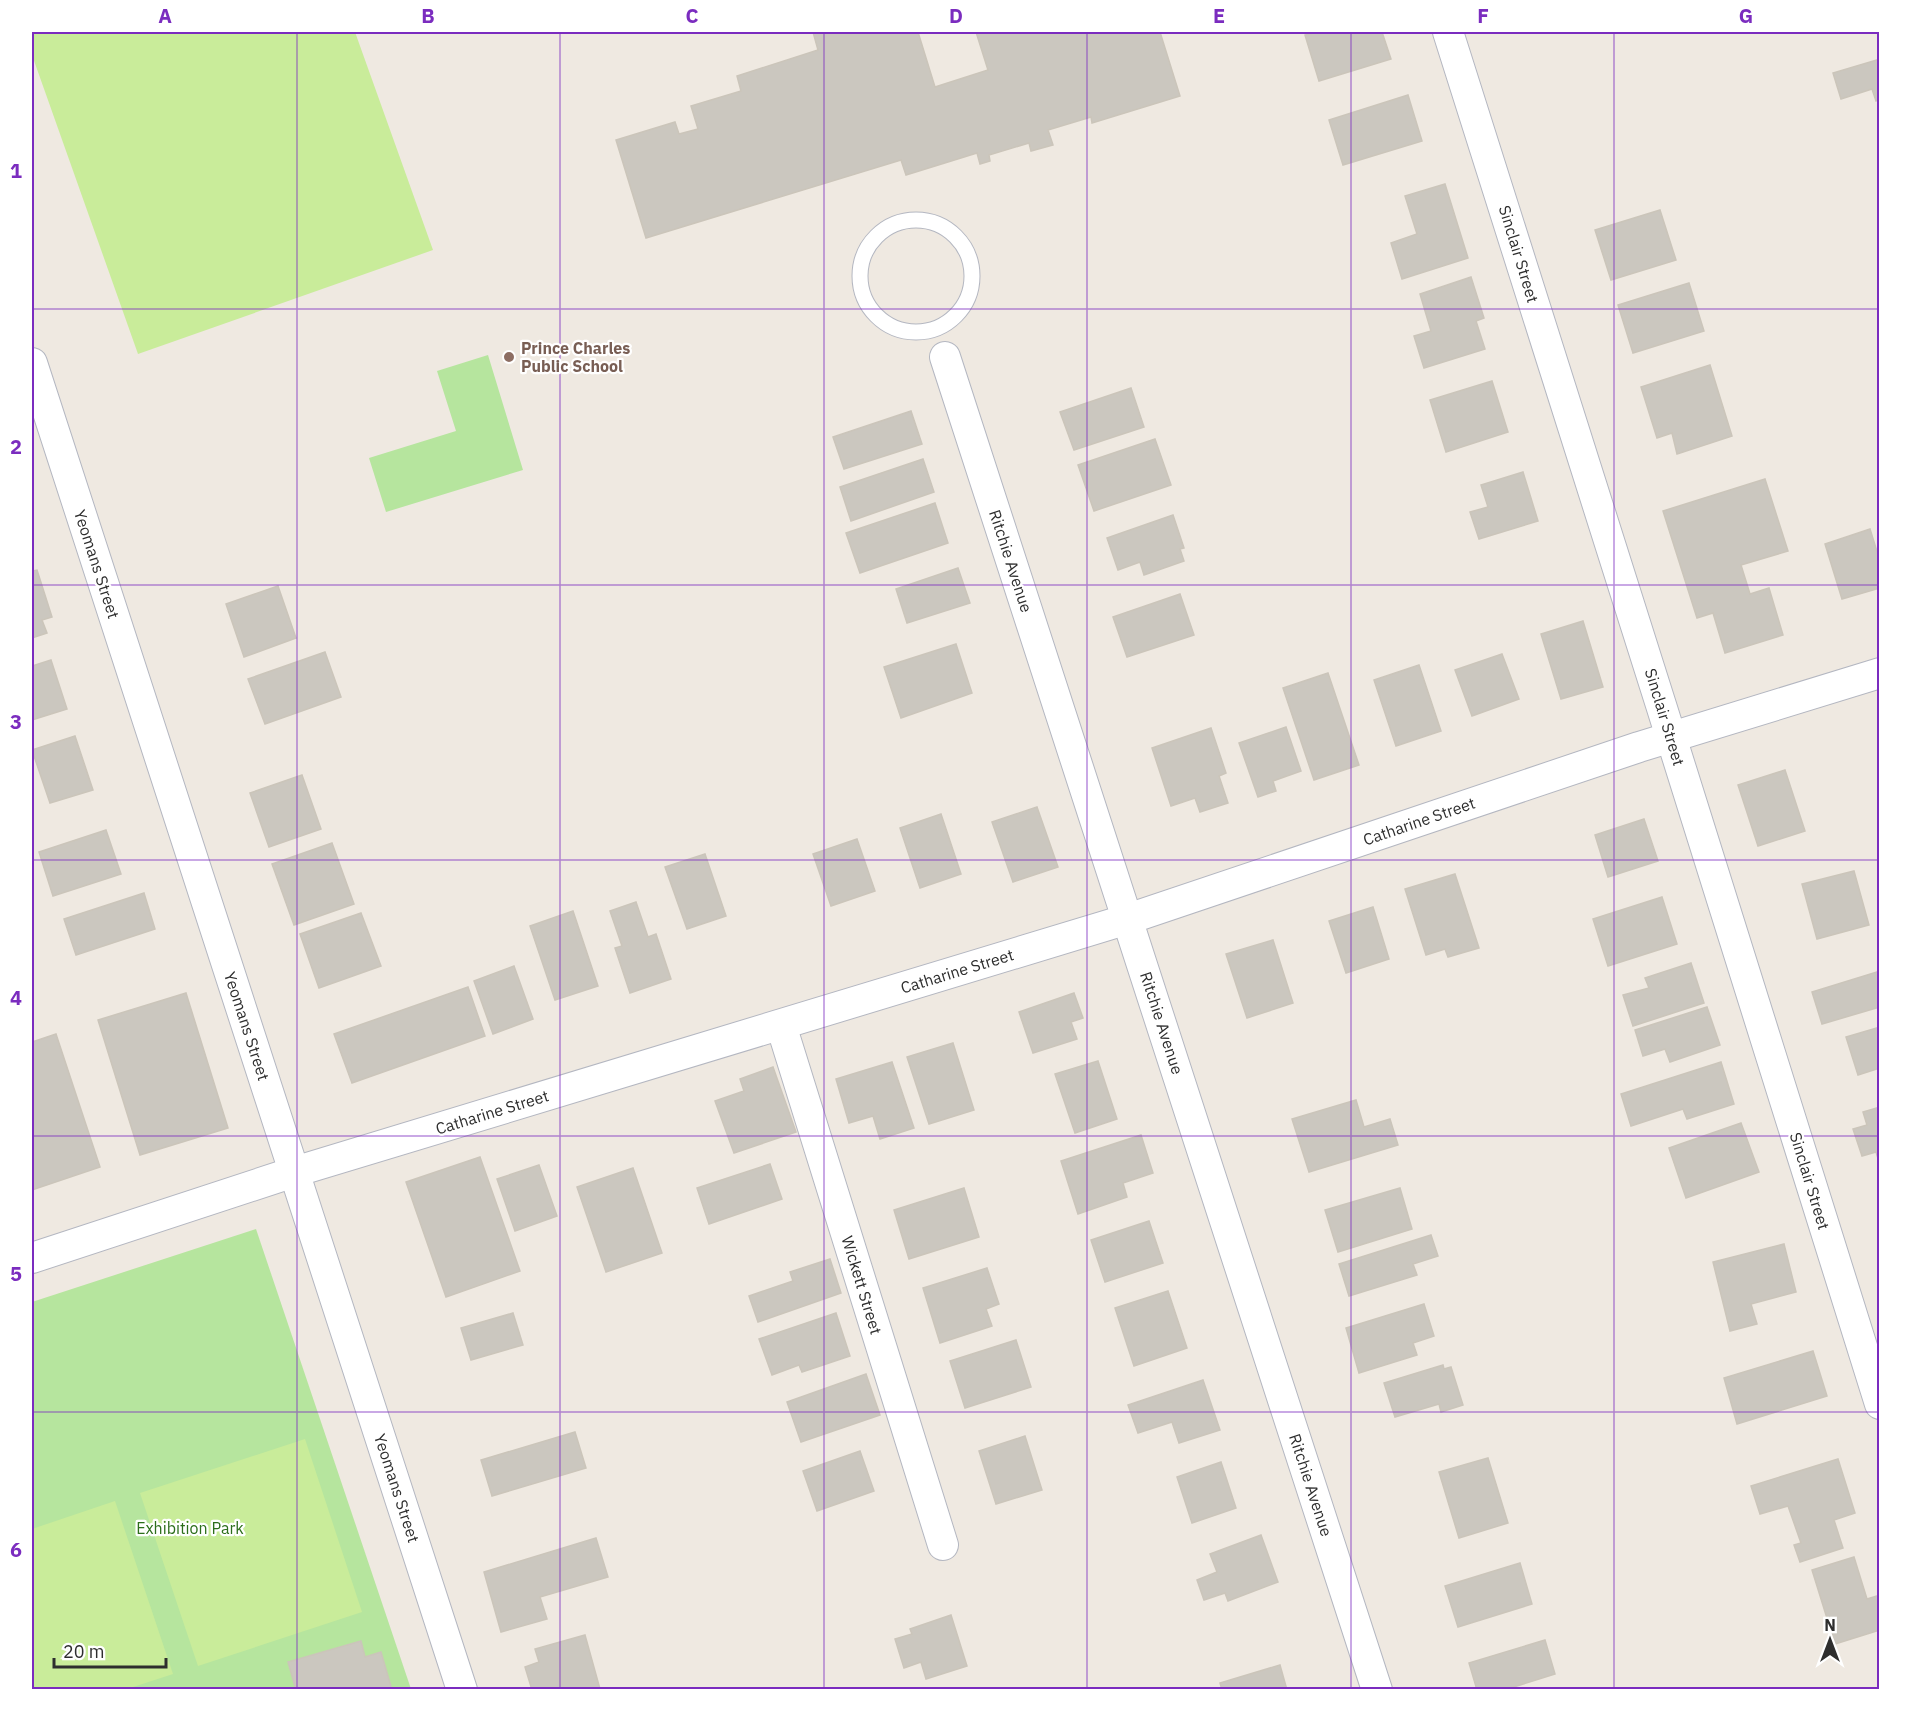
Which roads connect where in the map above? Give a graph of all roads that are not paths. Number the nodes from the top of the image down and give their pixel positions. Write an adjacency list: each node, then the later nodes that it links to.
1 (1448, 32): 6 (street, Sinclair Street)
2 (935, 329): 2 (lane); 3 (lane)
3 (945, 357): 7 (street, Ritchie Avenue)
4 (32, 363): 9 (street, Yeomans Street)
5 (1880, 673): 6 (street, Catharine Street)
6 (1671, 737): 7 (street, Catharine Street); 11 (street, Sinclair Street)
7 (1128, 919): 8 (street, Catharine Street); 14 (street, Ritchie Avenue)
8 (781, 1025): 9 (street, Catharine Street); 12 (street, Wickett Street)
9 (294, 1172): 10 (street, Catharine Street); 13 (street, Yeomans Street)
10 (32, 1258)
11 (1880, 1404)
12 (943, 1545)
13 (462, 1689)
14 (1377, 1689)

